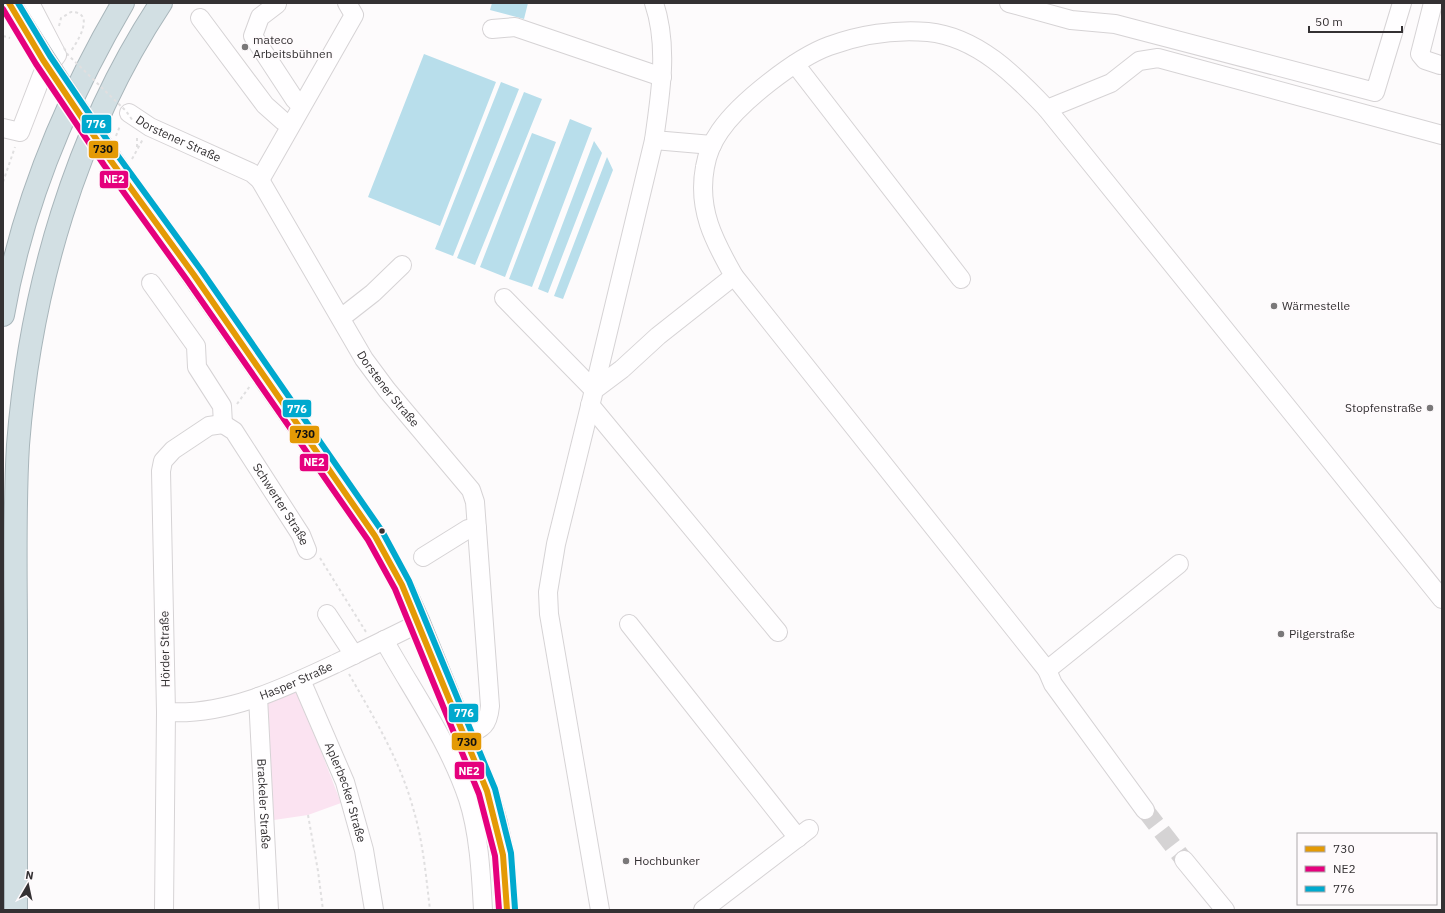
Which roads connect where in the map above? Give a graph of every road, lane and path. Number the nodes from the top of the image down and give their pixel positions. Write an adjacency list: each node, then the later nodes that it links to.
1 (9, 3): 47 (main road, bridge)
2 (30, 3): 15 (street)
3 (123, 3): 37 (highway)
4 (161, 3): 62 (highway)
5 (347, 3): 30 (street)
6 (654, 3): 18 (street)
7 (1009, 3): 10 (street)
8 (1433, 3): 17 (street)
9 (277, 4): 19 (street)
10 (1400, 5)
11 (200, 18): 22 (street)
12 (59, 29): 15 (path)
13 (492, 29): 18 (street)
14 (328, 44): 19 (street)
15 (60, 49): 21 (path, bridge); 23 (street)
16 (795, 64): 20 (street); 28 (street); 34 (street)
17 (1440, 65)
18 (662, 76): 27 (street)
19 (295, 100): 22 (street)
20 (1047, 109): 25 (street); 45 (street)
21 (128, 119): 26 (path); 30 (street, Dorstener Straße)
22 (283, 121): 30 (street)
23 (11, 130): 31 (path)
24 (137, 133): 29 (path)
25 (1442, 135)
26 (114, 140)
27 (654, 140): 28 (street); 39 (street)
28 (712, 145): 33 (street)
29 (130, 156)
30 (256, 176): 38 (street, Dorstener Straße)
31 (3, 182)
32 (402, 265): 38 (street)
33 (734, 276): 39 (street); 52 (street)
34 (961, 279)
35 (151, 283): 40 (street)
36 (504, 298): 39 (street)
37 (3, 315)
38 (341, 318): 41 (street, Dorstener Straße)
39 (592, 397): 49 (street); 70 (street)
40 (223, 424): 42 (street, Schwerter Straße); 55 (street, Hörder Straße)
41 (477, 528): 43 (street); 56 (street, Dorstener Straße)
42 (307, 550): 50 (path, Schwerter Straße)
43 (423, 557)
44 (1179, 564): 52 (street)
45 (1442, 599)
46 (327, 614): 51 (street)
47 (419, 623): 50 (street, Hasper Straße); 56 (main road)
48 (629, 624): 71 (street)
49 (778, 632)
50 (379, 643): 51 (street, Hasper Straße); 60 (street)
51 (348, 658): 53 (street, Hasper Straße); 67 (path)
52 (1048, 670): 57 (street)
53 (301, 680): 54 (street, Hasper Straße); 66 (street, Aplerbecker Straße)
54 (258, 697): 55 (street, Hasper Straße); 64 (street, Brackeler Straße)
55 (166, 712): 63 (street, Hörder Straße)
56 (465, 736): 59 (main road)
57 (1145, 810)
58 (308, 815): 65 (path)
59 (499, 835): 60 (street); 69 (main road)
60 (476, 842): 68 (street)
61 (1184, 860): 72 (street)
62 (16, 910)
63 (164, 910)
64 (269, 910)
65 (323, 910)
66 (374, 910)
67 (430, 910)
68 (483, 910)
69 (507, 910)
70 (600, 910)
71 (703, 910)
72 (1225, 910)

